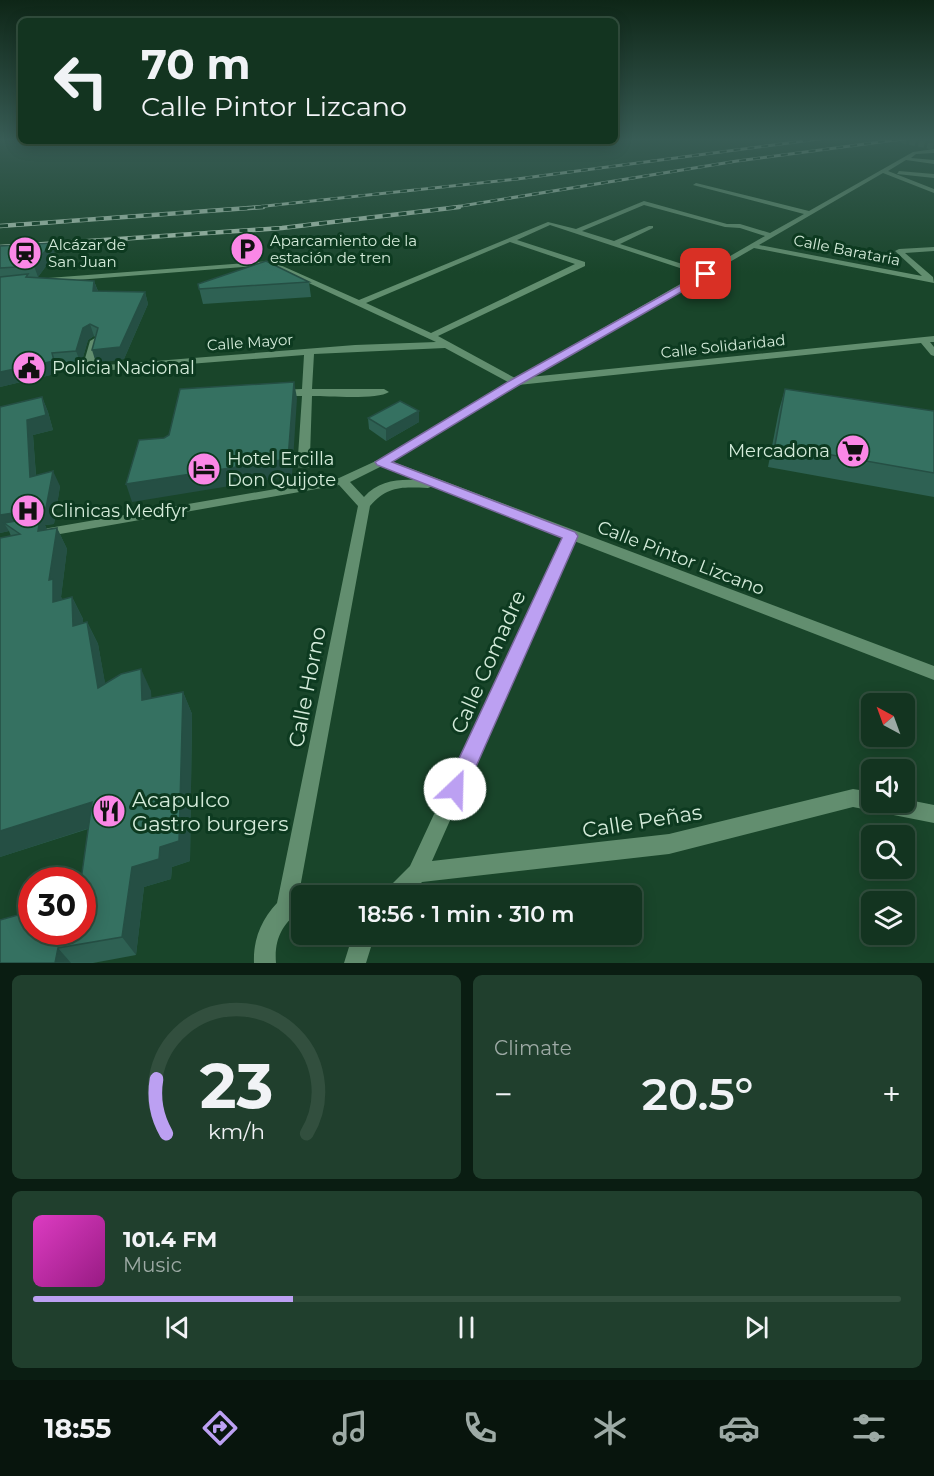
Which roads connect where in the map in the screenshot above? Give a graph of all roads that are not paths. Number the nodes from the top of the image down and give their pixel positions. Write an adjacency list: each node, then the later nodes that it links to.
1 (862, 183): 5 (street)
2 (913, 183): 4 (street)
3 (696, 185): 5 (street)
4 (934, 191)
5 (810, 213): 8 (street)
6 (651, 227): 10 (street)
7 (577, 231): 8 (street); 9 (street); 10 (street)
8 (771, 235): 11 (street)
9 (508, 239): 16 (street); 17 (street)
10 (616, 243): 13 (street)
11 (754, 246): 13 (street); 15 (street, Calle Barataria)
12 (934, 249): 15 (street)
13 (706, 274): 23 (street)
14 (47, 281): 16 (street)
15 (933, 281)
16 (361, 303): 17 (street)
17 (431, 336): 20 (street)
18 (929, 340): 22 (street); 23 (street, Calle Solidaridad)
19 (95, 341): 21 (street, Calle Mayor)
20 (444, 345): 21 (street, Calle Mayor); 23 (street)
21 (309, 353): 24 (street)
22 (934, 353)
23 (515, 382): 28 (street)
24 (305, 392): 25 (street); 26 (street); 27 (street)
25 (384, 392)
26 (271, 394)
27 (304, 456)
28 (382, 462): 30 (street); 31 (street, Calle Pintor Lizcano)
29 (303, 474): 32 (street)
30 (342, 481): 32 (street); 33 (street)
31 (439, 484): 33 (street); 35 (street, Calle Pintor Lizcano)
32 (304, 487): 34 (street)
33 (364, 506): 41 (street, Calle Horno)
34 (35, 534)
35 (570, 536): 36 (street, Calle Pintor Lizcano); 40 (street, Calle Comadre)
36 (934, 673)
37 (861, 799): 40 (street, Calle Peñas)
38 (915, 810): 39 (street)
39 (934, 814)
40 (417, 873): 42 (street)
41 (297, 885)
42 (405, 885)
43 (291, 905): 45 (street)
44 (360, 945): 46 (street)
45 (265, 963)
46 (355, 963)

